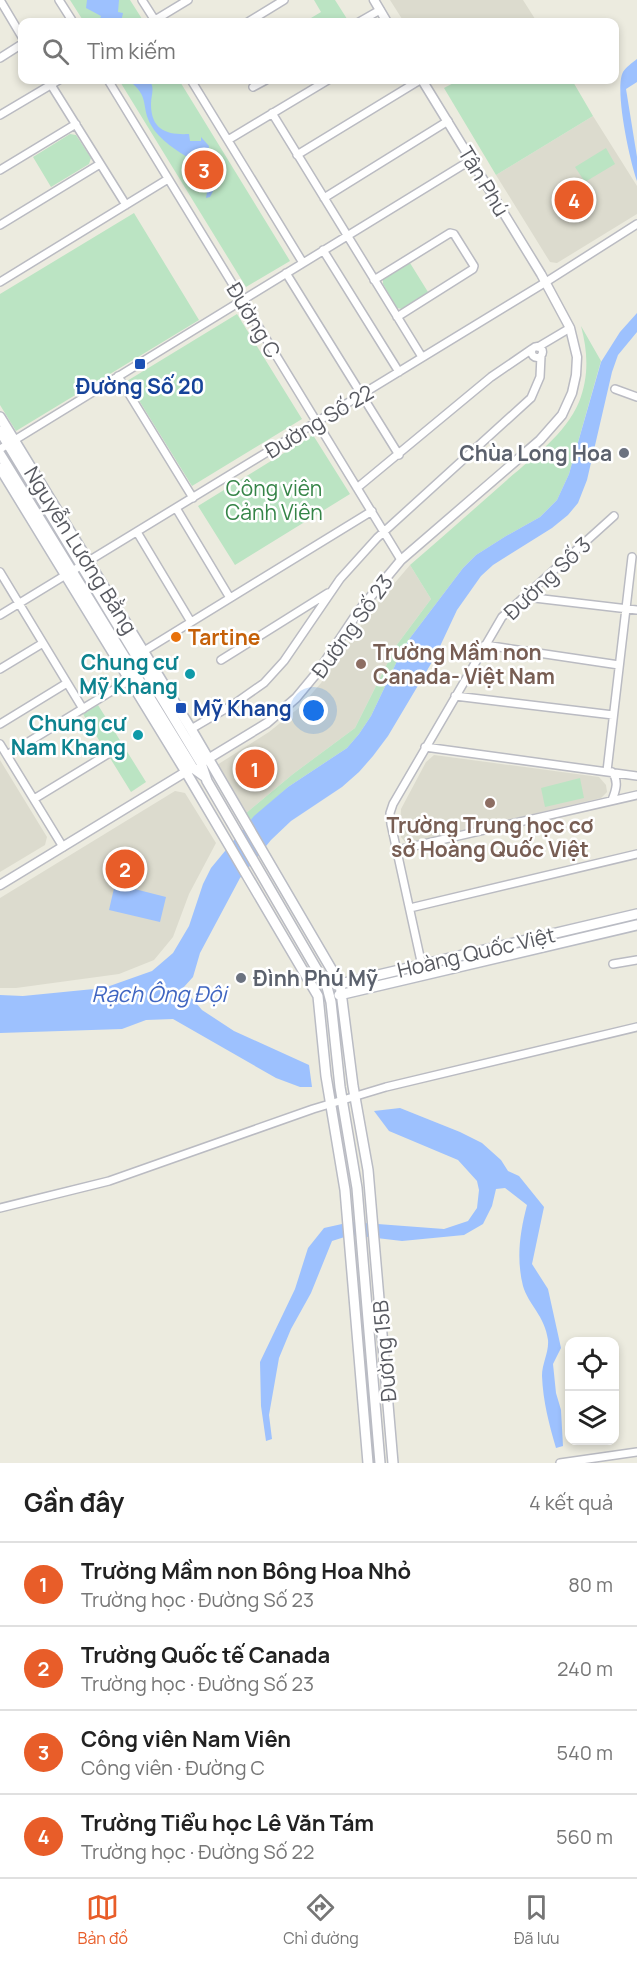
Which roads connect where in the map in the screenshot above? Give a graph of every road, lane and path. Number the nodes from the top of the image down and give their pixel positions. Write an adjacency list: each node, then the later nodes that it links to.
1 (0, 0): 7 (street)
2 (59, 0): 9 (street)
3 (142, 0): 10 (street)
4 (188, 0): 11 (street)
5 (284, 0): 12 (street)
6 (374, 0): 8 (street)
7 (2, 9): 15 (street)
8 (380, 10): 13 (street); 14 (street)
9 (70, 18)
10 (153, 18)
11 (160, 18)
12 (255, 18)
13 (366, 18)
14 (385, 18)
15 (18, 31)
16 (18, 47): 17 (street)
17 (0, 58)
18 (47, 84): 28 (street)
19 (51, 84): 30 (street)
20 (110, 84): 36 (street, Đường C)
21 (193, 84): 31 (street)
22 (259, 84): 26 (street)
23 (321, 84): 27 (street)
24 (414, 84): 32 (street)
25 (424, 84): 29 (street, Tân Phú)
26 (253, 87)
27 (272, 114): 31 (street); 32 (street)
28 (0, 116)
29 (448, 121): 33 (street, Tân Phú); 37 (street)
30 (76, 124): 34 (street); 35 (street)
31 (228, 140): 43 (street)
32 (297, 155): 37 (street)
33 (471, 160): 41 (street); 47 (street, Tân Phú)
34 (100, 164): 38 (street); 40 (street)
35 (0, 170)
36 (168, 179): 38 (street); 48 (street, Đường C)
37 (324, 198): 41 (street)
38 (126, 205): 46 (street)
39 (637, 224): 47 (street, Đường Số 22)
40 (0, 225)
41 (347, 236): 42 (street); 45 (street)
42 (323, 250): 43 (street); 53 (street)
43 (303, 263): 44 (street)
44 (286, 273): 48 (street); 56 (street)
45 (374, 280): 49 (street); 49 (street)
46 (0, 282)
47 (546, 282): 50 (street, Đường Số 23); 52 (street, Đường Số 22)
48 (242, 300): 54 (street); 59 (street, Đường C)
49 (397, 317): 52 (street)
50 (570, 328): 51 (street); 73 (street, Đường Số 23)
51 (535, 348): 63 (street); 70 (street)
52 (423, 357): 53 (street, Đường Số 22)
53 (399, 372): 56 (street, Đường Số 22)
54 (118, 376): 61 (street); 66 (street)
55 (615, 389): 57 (street)
56 (362, 395): 59 (street, Đường Số 22); 63 (street)
57 (637, 397)
58 (0, 417): 61 (main road, Nguyễn Lương Bằng)
59 (317, 422): 65 (street, Đường C); 66 (street, Đường Số 22)
60 (0, 431): 61 (main road, Nguyễn Lương Bằng)
61 (7, 444): 74 (main road, Nguyễn Lương Bằng)
62 (0, 454): 76 (main road, Nguyễn Lương Bằng)
63 (399, 454): 65 (street)
64 (0, 468): 76 (main road, Nguyễn Lương Bằng)
65 (357, 488): 68 (street, Đường C)
66 (193, 498): 67 (street, Đường Số 22)
67 (176, 508): 71 (street, Đường Số 22); 79 (street)
68 (372, 512): 70 (street, Đường C); 79 (street)
69 (614, 516): 78 (street, Đường Số 3)
70 (384, 531): 73 (street, Đường C); 77 (street)
71 (137, 532): 74 (street, Đường Số 22); 84 (street)
72 (632, 557): 81 (street)
73 (401, 560): 102 (street, Đường Số 23)
74 (85, 563): 76 (street, Đường Số 22); 87 (main road, Nguyễn Lương Bằng); 102 (main road, Nguyễn Lương Bằng)
75 (0, 572): 80 (street)
76 (69, 573): 80 (street, Đường Số 22); 91 (main road, Nguyễn Lương Bằng)
77 (332, 591): 88 (street); 97 (street)
78 (526, 597): 81 (street); 86 (street, Đường Số 3)
79 (230, 598): 84 (street)
80 (19, 604): 83 (street, Đường Số 22); 85 (street)
81 (626, 609): 82 (street); 89 (street)
82 (637, 610)
83 (0, 615)
84 (191, 622): 87 (street)
85 (43, 643): 90 (street); 92 (street)
86 (484, 645): 89 (street); 93 (street, Đường Số 3)
87 (144, 651): 97 (main road, Nguyễn Lương Bằng)
88 (221, 660)
89 (619, 665): 95 (street)
90 (0, 669)
91 (133, 678): 94 (street); 102 (main road, Nguyễn Lương Bằng)
92 (67, 682): 94 (street); 96 (street)
93 (455, 696): 95 (street); 99 (street, Đường Số 3)
94 (83, 709): 101 (street)
95 (613, 716): 103 (street)
96 (0, 724)
97 (191, 729): 102 (main road, Nguyễn Lương Bằng)
98 (0, 744): 101 (street)
99 (425, 747): 103 (street); 109 (street, Đường Số 3)
100 (116, 749): 106 (street)
101 (7, 755): 106 (street)
102 (197, 765): 108 (street, Đường Số 23); 119 (main road, Nguyễn Lương Bằng); 120 (main road, Nguyễn Lương Bằng); 121 (main road, Nguyễn Lương Bằng)
103 (609, 771): 104 (street); 107 (street)
104 (637, 776)
105 (637, 795): 107 (street)
106 (34, 799): 108 (street)
107 (612, 800): 109 (street)
108 (63, 847): 111 (street, Đường Số 23)
109 (397, 850): 112 (street, Đường Số 3)
110 (637, 854): 112 (street)
111 (0, 885)
112 (410, 908): 116 (street, Đường Số 3)
113 (637, 914): 116 (main road, Hoàng Quốc Việt)
114 (637, 925): 118 (main road, Hoàng Quốc Việt)
115 (637, 960): 117 (street)
116 (422, 964): 118 (street, Đường Số 3); 119 (main road, Hoàng Quốc Việt)
117 (613, 964)
118 (424, 975): 119 (main road, Hoàng Quốc Việt)
119 (341, 989): 120 (main road, Hoàng Quốc Việt); 123 (main road)
120 (329, 992): 121 (main road, Hoàng Quốc Việt); 124 (main road)
121 (317, 995): 125 (main road)
122 (637, 1027): 123 (street)
123 (355, 1096): 124 (street); 127 (main road, Đường 15B)
124 (342, 1100): 125 (street); 128 (main road, Đường 15B)
125 (330, 1103): 126 (street); 129 (main road, Đường 15B)
126 (0, 1208)
127 (383, 1347): 128 (main road); 134 (main road, Đường 15B)
128 (371, 1348): 129 (main road); 133 (main road, Đường 15B)
129 (358, 1349): 132 (main road, Đường 15B)
130 (637, 1452): 131 (street)
131 (608, 1460): 135 (street)
132 (368, 1463)
133 (380, 1463)
134 (393, 1463)
135 (560, 1463)

